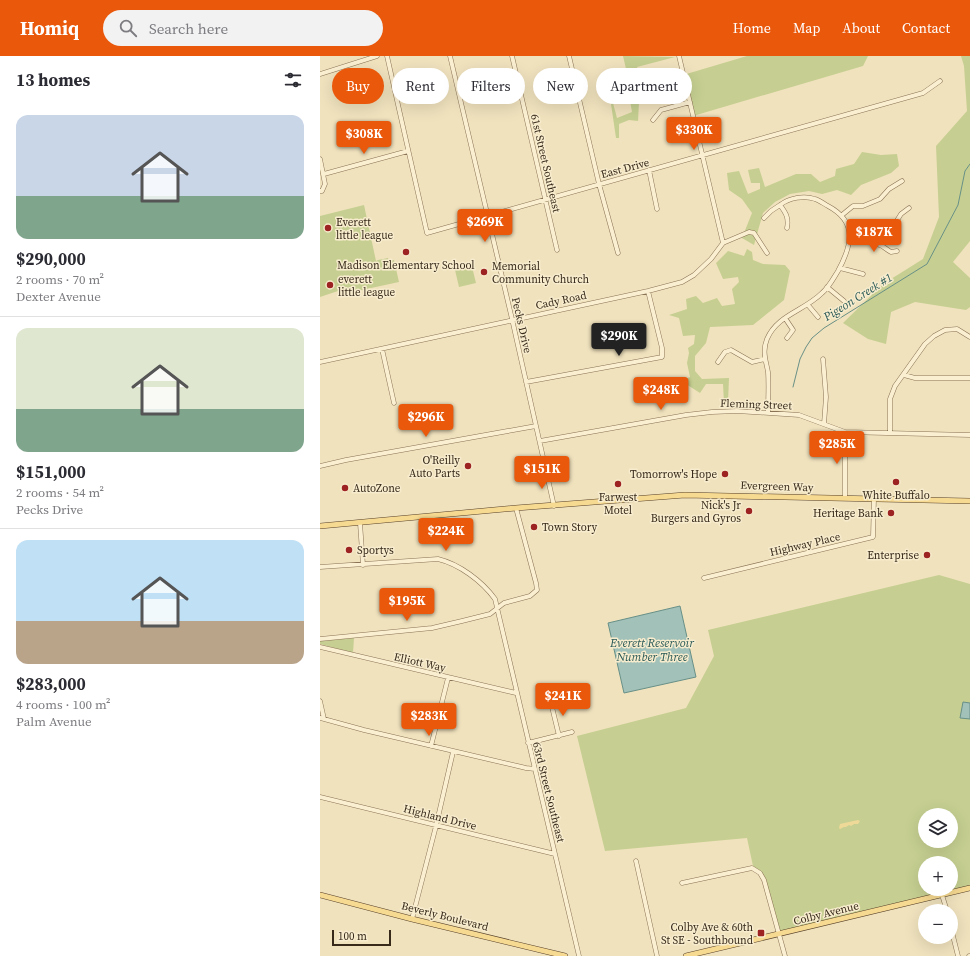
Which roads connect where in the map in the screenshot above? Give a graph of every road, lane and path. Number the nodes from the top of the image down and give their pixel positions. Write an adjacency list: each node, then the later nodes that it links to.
1 (377, 56): 8 (street)
2 (387, 56): 13 (street)
3 (450, 56): 26 (street, Pecks Drive)
4 (512, 56): 21 (street, 61st Street Southeast)
5 (569, 56): 19 (street)
6 (679, 56): 7 (street)
7 (682, 68)
8 (320, 74)
9 (940, 81): 14 (street, East Drive)
10 (683, 104): 12 (street)
11 (690, 104): 14 (street)
12 (653, 120)
13 (408, 151): 17 (street); 26 (street, East Drive)
14 (703, 155): 16 (street, East Drive); 30 (street)
15 (320, 159): 17 (street)
16 (649, 170): 19 (street, East Drive); 24 (street)
17 (324, 174): 20 (street)
18 (902, 180): 25 (street)
19 (599, 184): 21 (street, East Drive); 34 (street)
20 (321, 191)
21 (546, 199): 26 (street, East Drive); 32 (street, 61st Street Southeast)
22 (780, 205): 25 (street); 27 (street); 28 (street)
23 (909, 208): 31 (street)
24 (657, 209)
25 (842, 215): 29 (street)
26 (487, 216): 44 (street, Pecks Drive)
27 (764, 218)
28 (787, 228)
29 (850, 239): 31 (street); 36 (street)
30 (723, 243): 35 (street, Cady Road); 39 (street, Cady Road)
31 (881, 245): 33 (street)
32 (557, 250)
33 (897, 251)
34 (618, 253)
35 (767, 253)
36 (840, 268): 37 (street); 38 (street)
37 (863, 274)
38 (827, 287): 40 (street); 41 (street)
39 (648, 291): 44 (street, Cady Road); 54 (street)
40 (844, 301)
41 (808, 305): 42 (street); 43 (street)
42 (818, 317)
43 (785, 318): 46 (street); 48 (street)
44 (512, 320): 47 (street, Cady Road); 54 (street, Pecks Drive)
45 (970, 337): 52 (street)
46 (787, 338)
47 (382, 349): 50 (street, Cady Road); 55 (street)
48 (765, 359): 51 (street); 56 (street)
49 (823, 359): 57 (street)
50 (320, 362)
51 (718, 362)
52 (904, 375): 53 (street); 60 (street)
53 (970, 378)
54 (526, 382): 58 (street, Pecks Drive)
55 (394, 403)
56 (768, 412): 57 (street, Fleming Street); 62 (street, Fleming Street)
57 (824, 424): 59 (street, Fleming Street)
58 (536, 426): 62 (street, Pecks Drive); 63 (street)
59 (845, 432): 60 (street, Fleming Street); 64 (street)
60 (890, 433): 61 (street, Fleming Street)
61 (970, 435)
62 (540, 441): 67 (street, Pecks Drive)
63 (320, 466)
64 (845, 498): 65 (main road, Evergreen Way); 67 (main road, Evergreen Way)
65 (874, 498): 66 (main road, Evergreen Way); 73 (street, Highway Place)
66 (970, 501)
67 (554, 506): 68 (main road, Evergreen Way)
68 (516, 508): 69 (main road, Evergreen Way); 74 (street)
69 (360, 523): 70 (main road, Evergreen Way); 71 (street)
70 (320, 526)
71 (363, 565): 72 (street, 63rd Street Southeast); 74 (street, 63rd Street Southeast)
72 (320, 567)
73 (704, 578)
74 (496, 608): 75 (street); 78 (street, 63rd Street Southeast)
75 (320, 639)
76 (320, 648): 77 (street, Elliott Way)
77 (448, 678): 78 (street, Elliott Way); 85 (street)
78 (516, 693): 84 (street, 63rd Street Southeast)
79 (320, 701): 81 (street)
80 (551, 703): 83 (street)
81 (322, 718): 85 (street)
82 (572, 732): 83 (street)
83 (559, 736): 84 (street)
84 (528, 743): 87 (street, 63rd Street Southeast)
85 (431, 746): 86 (street)
86 (454, 752): 87 (street); 89 (street)
87 (535, 769): 90 (street, 63rd Street Southeast)
88 (320, 798): 89 (street, Highland Drive)
89 (436, 826): 90 (street, Highland Drive); 97 (street)
90 (555, 854): 102 (street, 63rd Street Southeast)
91 (636, 861): 103 (street)
92 (682, 883): 98 (street)
93 (970, 888): 94 (main road, Colby Avenue)
94 (958, 891)
95 (320, 894): 97 (main road, Beverly Boulevard)
96 (938, 896): 98 (main road, Colby Avenue)
97 (412, 919): 101 (main road, Beverly Boulevard)
98 (780, 934): 100 (main road, Colby Avenue); 105 (street)
99 (955, 944): 106 (street)
100 (696, 955): 104 (main road, Colby Avenue)
101 (565, 956)
102 (579, 956)
103 (657, 956)
104 (686, 956)
105 (785, 956)
106 (958, 956)

